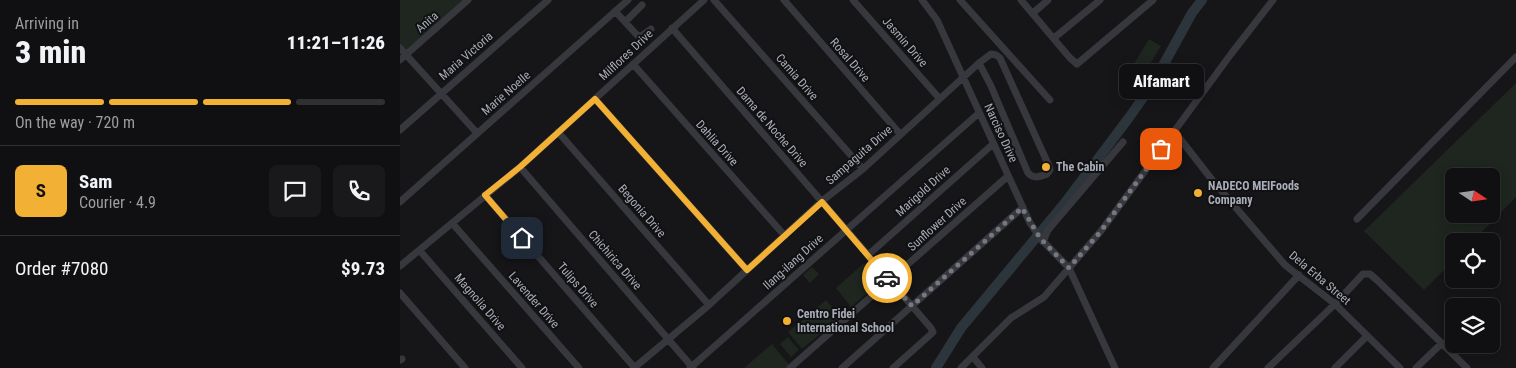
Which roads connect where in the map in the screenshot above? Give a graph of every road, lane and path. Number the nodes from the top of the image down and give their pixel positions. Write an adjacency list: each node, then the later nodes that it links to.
1 (468, 0): 23 (street, Anita)
2 (548, 0): 29 (street, Maria Victoria)
3 (628, 0): 16 (street, Marie Noelle)
4 (704, 0): 19 (street, Milflores Drive)
5 (714, 0): 42 (street, Camia Drive)
6 (784, 0): 38 (street, Rosal Drive)
7 (854, 0): 30 (street, Jasmin Drive)
8 (922, 0): 28 (street, Narciso Drive)
9 (960, 0): 32 (street)
10 (1021, 0): 17 (street)
11 (1048, 0): 17 (street)
12 (1100, 0): 21 (street)
13 (1153, 0): 21 (street)
14 (1273, 0): 35 (street)
15 (642, 5): 18 (street)
16 (615, 11): 18 (street); 37 (street, Marie Noelle)
17 (1033, 13): 21 (street)
18 (625, 22): 20 (street)
19 (672, 28): 27 (street, Milflores Drive); 46 (street, Dama de Noche Drive)
20 (651, 30)
21 (1054, 38)
22 (400, 48): 23 (street)
23 (406, 54): 25 (street, Anita); 29 (street)
24 (1516, 57): 48 (street)
25 (400, 60)
26 (979, 63): 26 (street); 28 (street, Sampaguita Drive)
27 (632, 64): 31 (street, Milflores Drive); 51 (street, Dahlia Drive)
28 (962, 78): 30 (street, Sampaguita Drive); 33 (street, Narciso Drive)
29 (442, 93): 34 (street, Maria Victoria); 37 (street)
30 (939, 98): 38 (street, Sampaguita Drive)
31 (595, 99): 36 (street, Milflores Drive); 57 (street)
32 (1050, 100)
33 (980, 113): 40 (street, Narciso Drive); 50 (street, Ilang-ilang Drive)
34 (400, 130)
35 (1174, 131): 56 (street); 58 (street, Dela Erba Street)
36 (558, 132): 41 (street, Milflores Drive); 62 (street, Begonia Drive)
37 (477, 133): 45 (street, Marie Noelle)
38 (900, 134): 42 (street, Sampaguita Drive)
39 (1123, 142): 52 (street)
40 (993, 144): 43 (street, Narciso Drive); 54 (street, Marigold Drive)
41 (520, 167): 44 (street, Milflores Drive); 65 (street, Chichirica Drive)
42 (863, 168): 46 (street, Sampaguita Drive)
43 (1008, 176): 47 (street, Narciso Drive); 59 (street, Sunflower Drive)
44 (485, 195): 49 (street, Milflores Drive); 71 (street, Tulips Drive)
45 (400, 202)
46 (822, 202): 50 (street, Dama de Noche Drive); 51 (street, Sampaguita Drive)
47 (1022, 208): 52 (street, Narciso Drive); 63 (street)
48 (1357, 219)
49 (452, 223): 53 (street, Milflores Drive); 70 (street, Lavender Drive)
50 (846, 230): 54 (street, Dama de Noche Drive); 72 (street, Ilang-ilang Drive)
51 (786, 236): 57 (street, Sampaguita Drive)
52 (1041, 240): 56 (street, Narciso Drive)
53 (420, 251): 55 (street, Milflores Drive); 69 (street, Magnolia Drive)
54 (868, 255): 59 (street, Dama de Noche Drive)
55 (400, 266)
56 (1069, 268): 67 (street); 78 (street)
57 (747, 270): 62 (street, Sampaguita Drive)
58 (1299, 275): 61 (street, Dela Erba Street); 79 (street)
59 (890, 281): 63 (street, Dama de Noche Drive); 73 (street, Sunflower Drive)
60 (400, 293): 68 (street)
61 (1334, 304): 64 (street, Dela Erba Street); 66 (street); 80 (street)
62 (709, 305): 65 (street, Sampaguita Drive)
63 (912, 306): 74 (street); 75 (street, Dama de Noche Drive)
64 (1367, 336): 81 (street); 82 (street, Dela Erba Street)
65 (667, 339): 71 (street, Sampaguita Drive); 72 (street, Chichirica Drive)
66 (1442, 343): 83 (street); 84 (street)
67 (973, 357): 76 (street); 77 (street)
68 (465, 368)
69 (522, 368)
70 (579, 368)
71 (634, 368)
72 (692, 368)
73 (790, 368)
74 (842, 368)
75 (893, 368)
76 (961, 368)
77 (982, 368)
78 (1115, 368)
79 (1213, 368)
80 (1268, 368)
81 (1335, 368)
82 (1400, 368)
83 (1416, 368)
84 (1467, 368)

